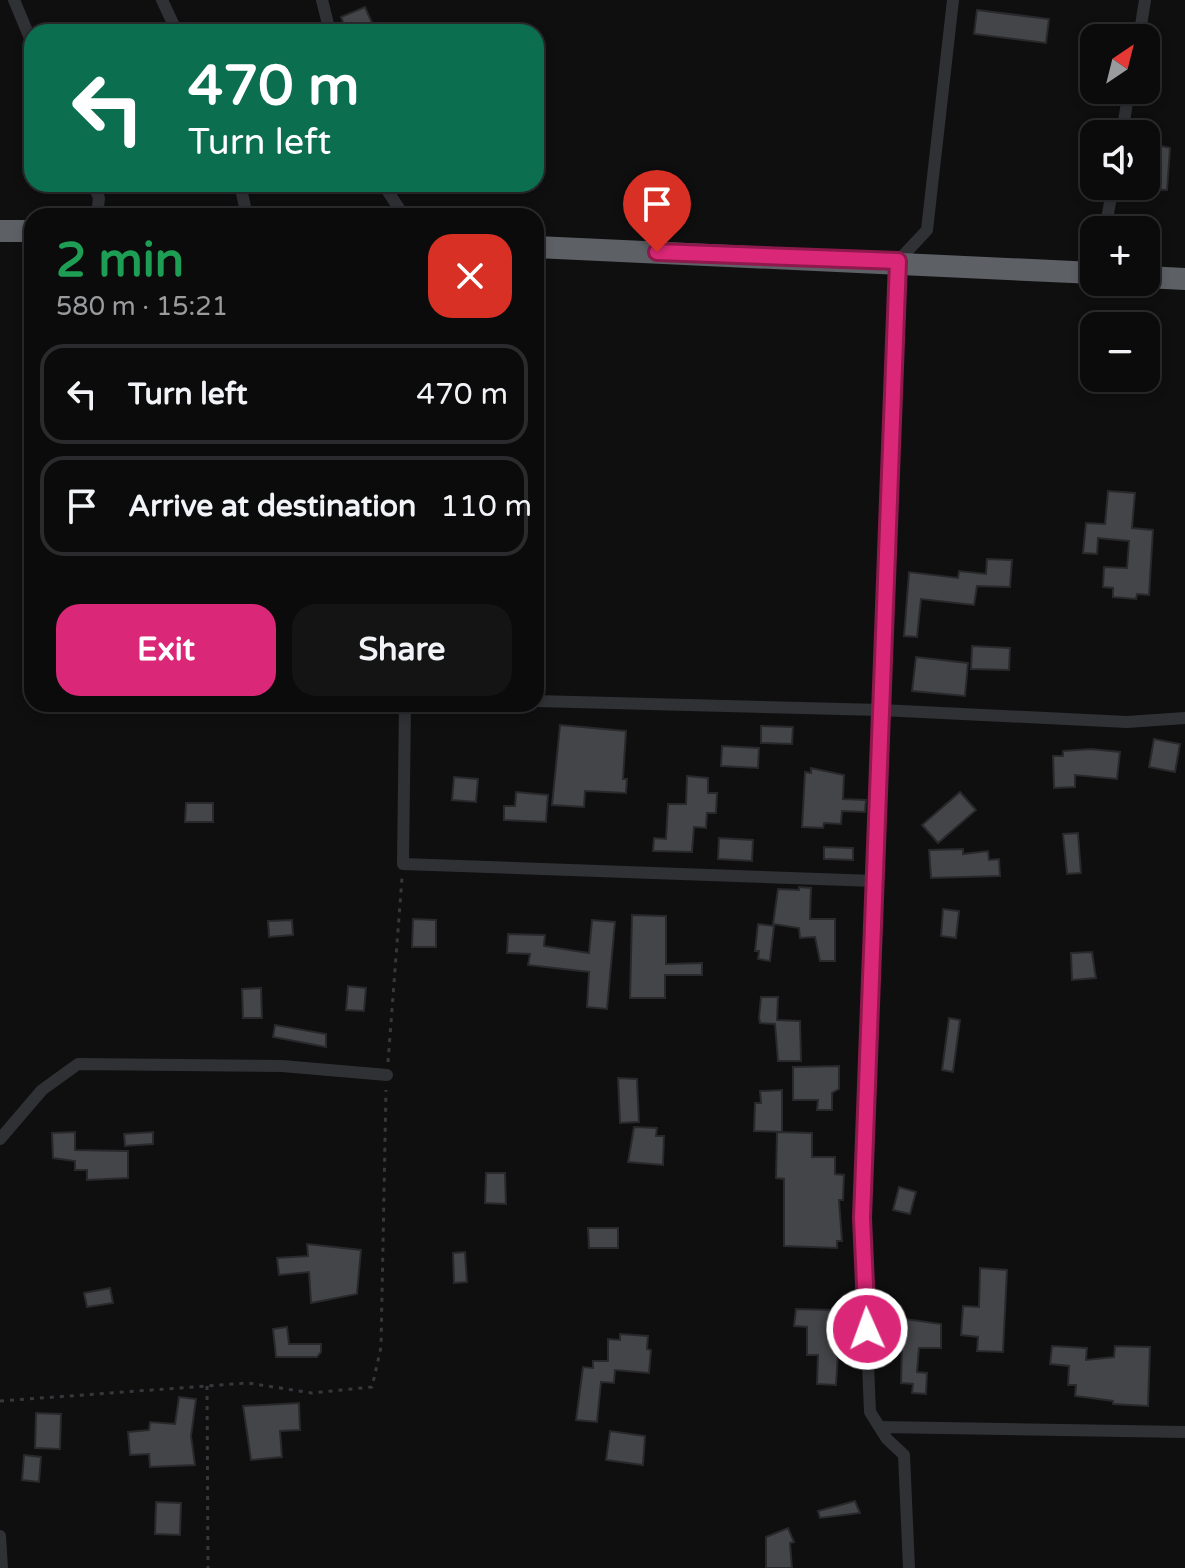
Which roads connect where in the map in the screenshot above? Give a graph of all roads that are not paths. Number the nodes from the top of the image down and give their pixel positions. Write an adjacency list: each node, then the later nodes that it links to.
1 (14, 0): 6 (street)
2 (162, 0): 7 (street)
3 (322, 0): 8 (street)
4 (953, 0): 13 (street)
5 (1145, 0): 9 (street)
6 (24, 24)
7 (173, 24)
8 (328, 24)
9 (1141, 24)
10 (0, 231): 11 (highway)
11 (24, 231)
12 (544, 247): 13 (highway)
13 (898, 261): 14 (highway); 18 (street)
14 (1080, 272)
15 (1160, 278): 16 (highway)
16 (1185, 279)
17 (544, 701): 18 (street)
18 (881, 710): 20 (street); 21 (street)
19 (405, 712): 21 (street)
20 (1185, 718)
21 (875, 881): 24 (street)
22 (387, 1075): 23 (street)
23 (0, 1139)
24 (880, 1427): 25 (street); 28 (street)
25 (1185, 1432)
26 (0, 1536): 27 (street)
27 (2, 1568)
28 (909, 1568)

